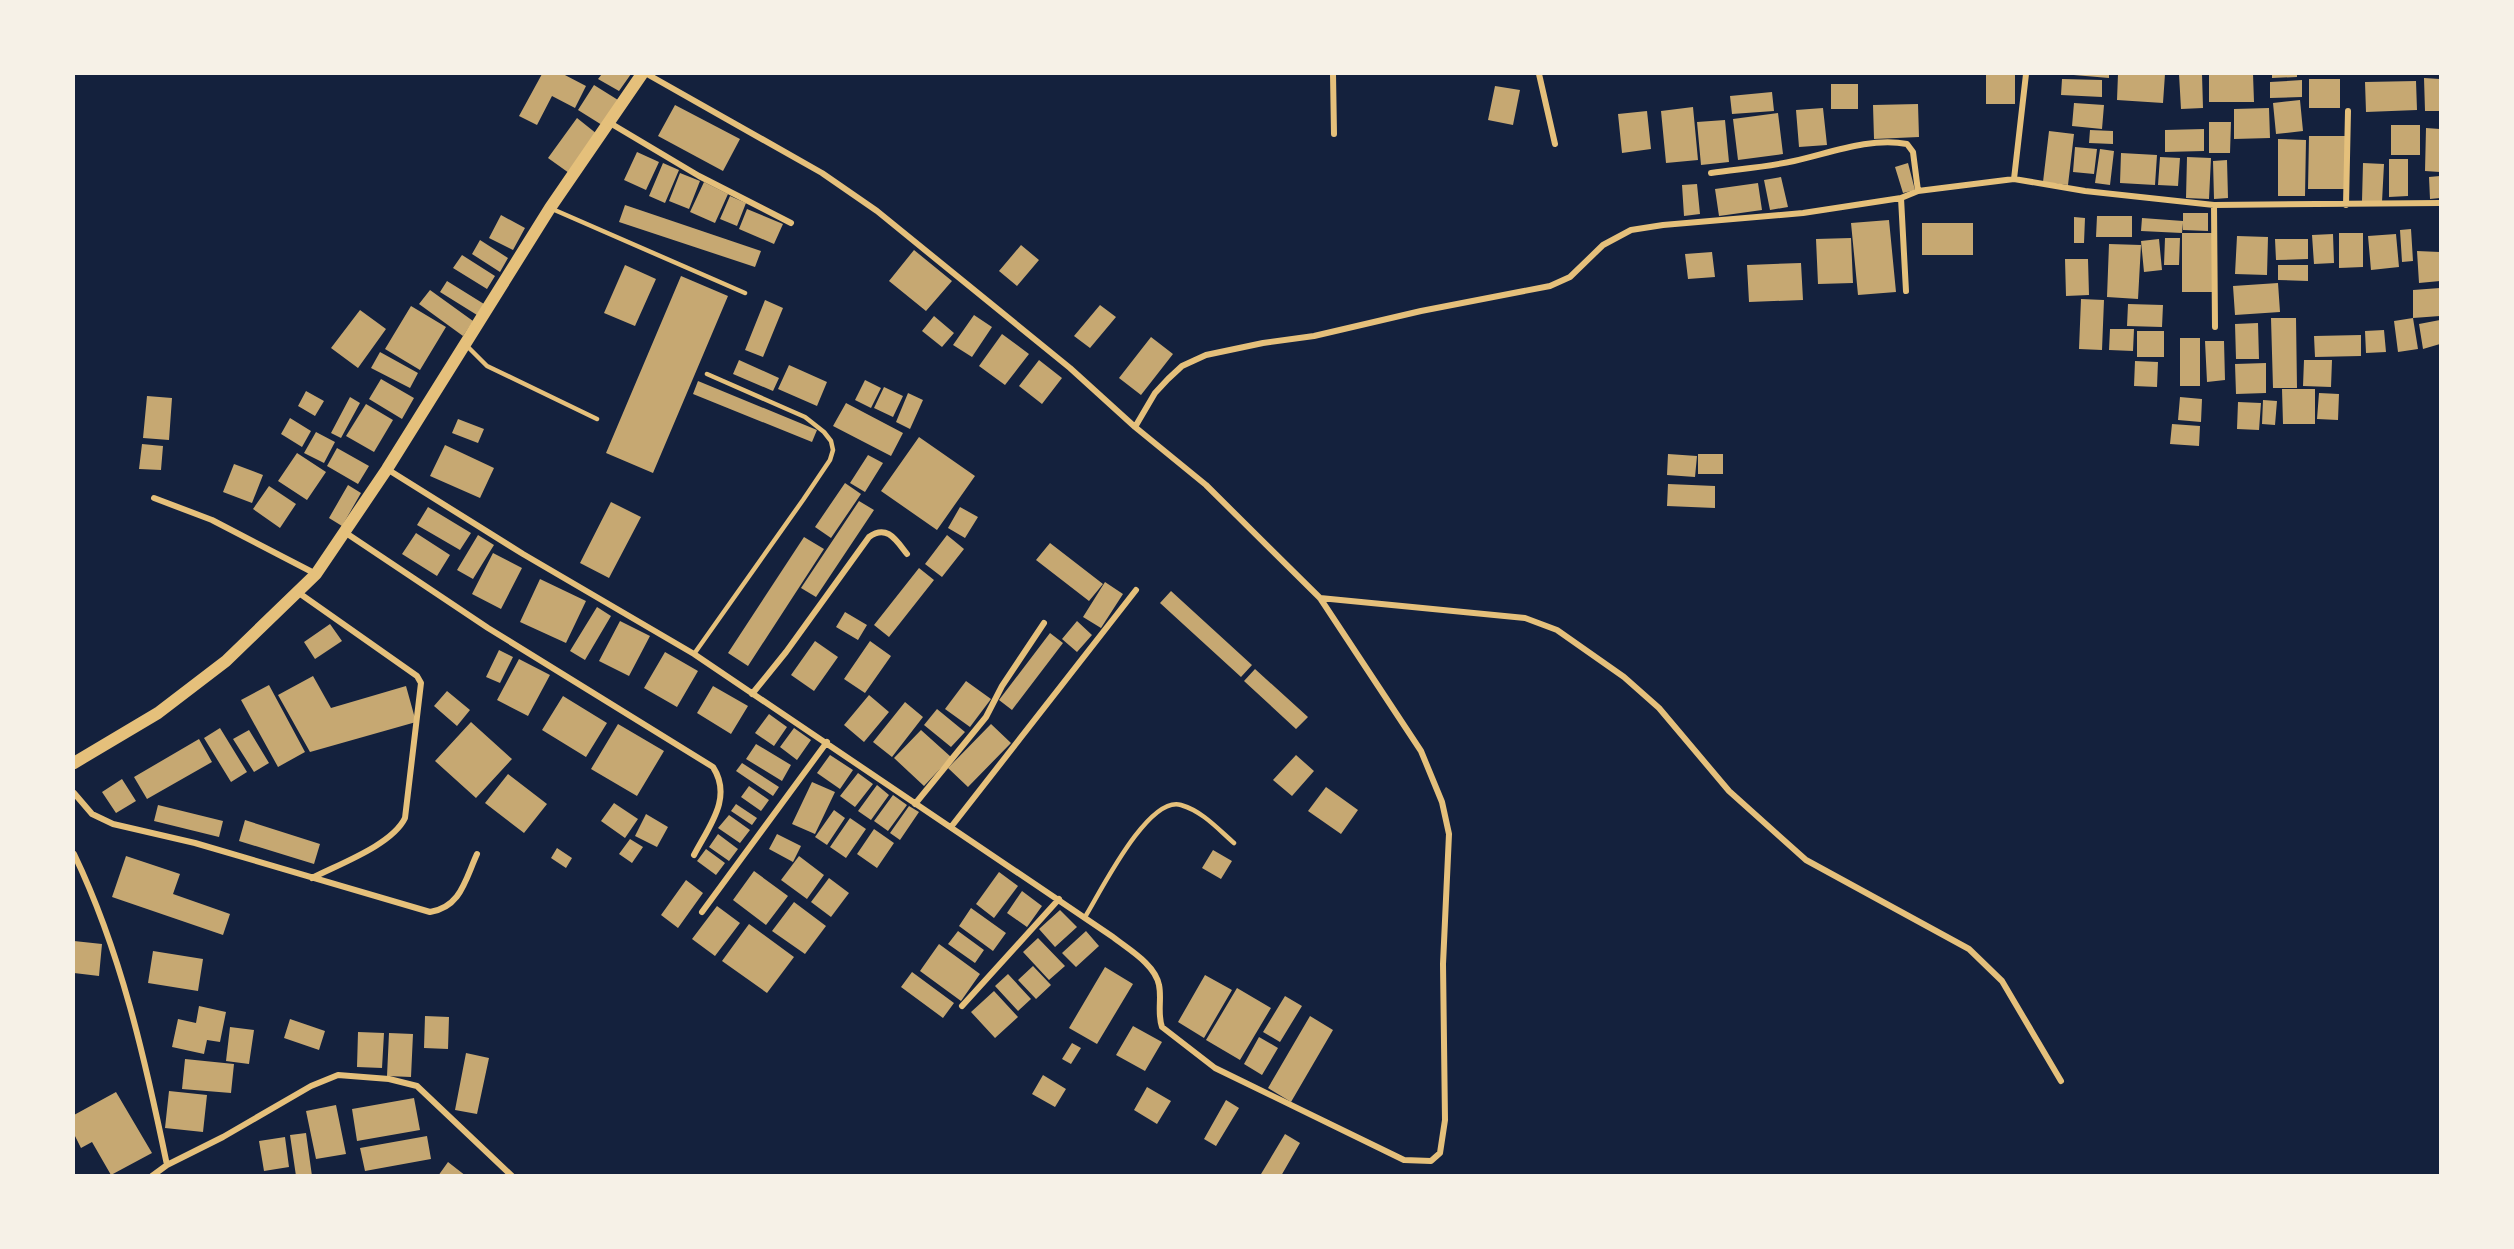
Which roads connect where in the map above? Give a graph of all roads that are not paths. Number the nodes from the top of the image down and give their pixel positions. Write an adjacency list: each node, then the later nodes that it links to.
1 (644, 74): 6 (main road); 24 (street)
2 (1333, 74): 7 (street)
3 (1539, 74): 8 (street)
4 (2026, 74): 10 (street)
5 (2348, 111): 15 (street)
6 (610, 123): 16 (main road); 17 (street)
7 (1334, 134)
8 (1555, 144)
9 (1711, 173): 11 (street)
10 (2014, 179): 11 (street); 14 (street)
11 (1918, 191): 12 (street)
12 (1901, 198): 18 (street); 24 (street)
13 (2440, 203): 15 (street)
14 (2214, 205): 15 (street); 20 (street)
15 (2346, 205)
16 (550, 208): 19 (lane); 21 (main road)
17 (791, 223)
18 (1906, 291)
19 (745, 293)
20 (2216, 327)
21 (466, 345): 23 (lane); 25 (main road)
22 (707, 374): 34 (lane)
23 (597, 418)
24 (1135, 427): 32 (street)
25 (387, 469): 27 (main road); 34 (street)
26 (154, 498): 29 (street)
27 (346, 532): 29 (main road); 44 (street)
28 (907, 554): 35 (street)
29 (316, 574): 31 (main road)
30 (1136, 590): 40 (street)
31 (299, 593): 37 (main road); 45 (street)
32 (1320, 598): 48 (street); 50 (street)
33 (1044, 623): 39 (street)
34 (694, 654): 35 (street)
35 (752, 694): 36 (street)
36 (827, 742): 39 (street); 47 (street)
37 (74, 763)
38 (74, 793): 45 (street)
39 (915, 804): 40 (street)
40 (951, 827): 46 (street)
41 (1234, 843): 48 (lane)
42 (74, 854): 51 (street)
43 (477, 854): 45 (street)
44 (694, 855)
45 (312, 878)
46 (1059, 899): 48 (street); 49 (street)
47 (702, 912)
48 (1085, 917)
49 (962, 1006)
50 (2061, 1081)
51 (167, 1165): 52 (street); 53 (street)
52 (152, 1176)
53 (512, 1176)

